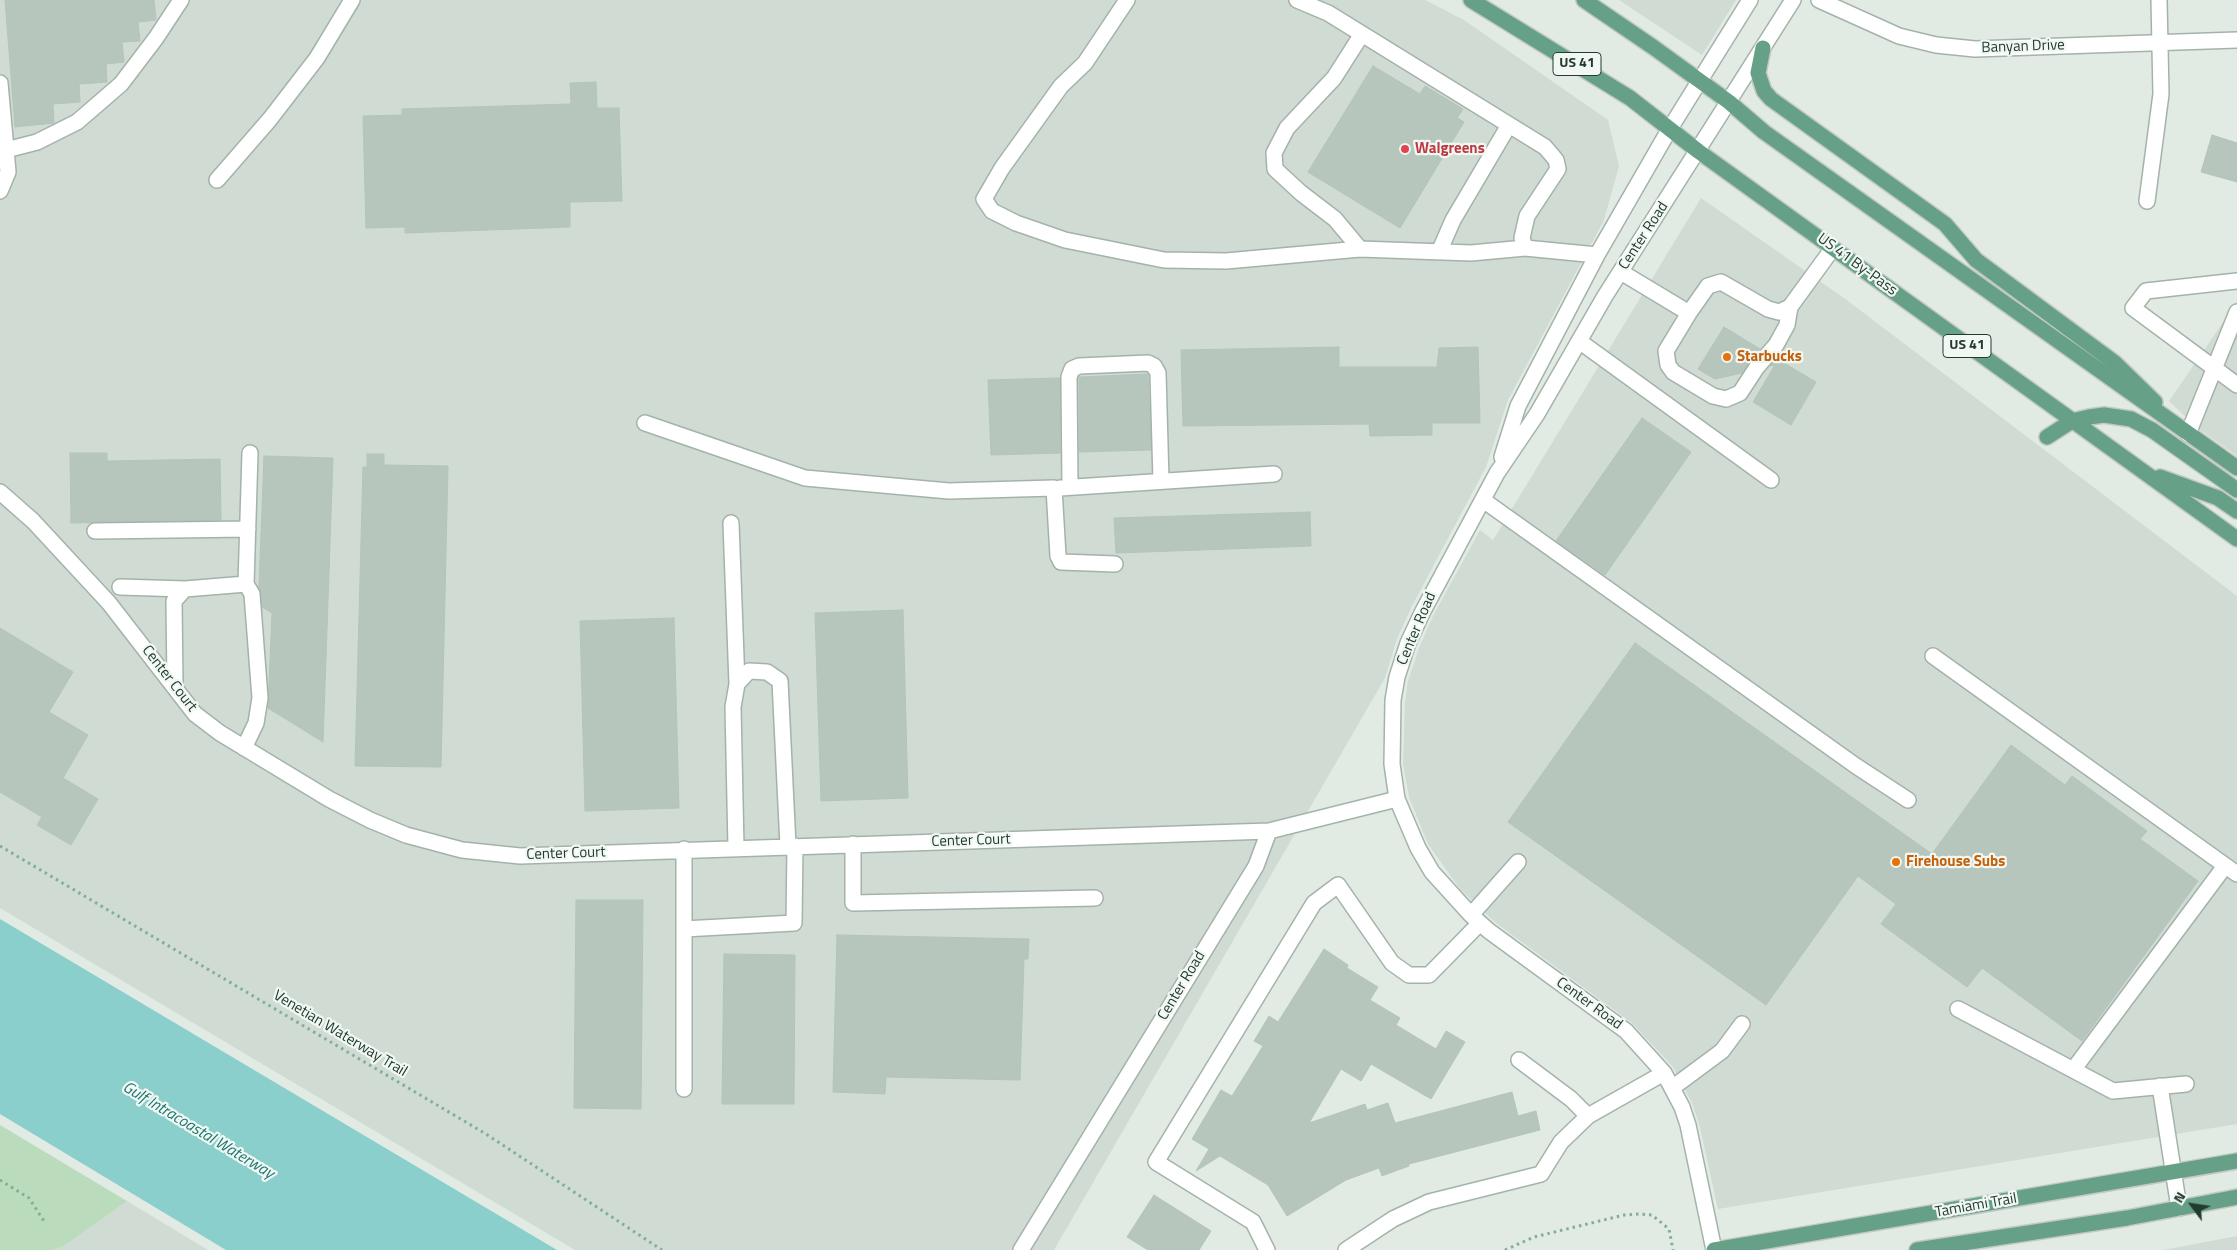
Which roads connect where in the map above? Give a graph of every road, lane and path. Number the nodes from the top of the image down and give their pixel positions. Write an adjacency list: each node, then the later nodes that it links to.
1 (181, 0): 20 (street)
2 (352, 0): 22 (street)
3 (1128, 0): 27 (street)
4 (1297, 0): 11 (street)
5 (1471, 0): 19 (main road, US 41 By-Pass / US 41)
6 (1584, 0): 15 (main road)
7 (1750, 0): 15 (street, Center Road)
8 (1793, 0): 14 (street, Center Road)
9 (1819, 0): 13 (street, Banyan Drive)
10 (2160, 0): 13 (street)
11 (1362, 34): 18 (street); 27 (street)
12 (2237, 40): 13 (street, Banyan Drive)
13 (2159, 43): 24 (street)
14 (1763, 48): 17 (street, Center Road); 40 (main road)
15 (1700, 81): 17 (main road); 19 (street, Center Road)
16 (0, 83): 20 (street)
17 (1729, 102): 21 (street, Center Road); 40 (main road)
18 (1509, 125): 25 (street); 28 (street)
19 (1669, 130): 21 (main road, US 41 By-Pass / US 41); 29 (street, Center Road)
20 (6, 150): 23 (street)
21 (1698, 151): 26 (main road, US 41 By-Pass / US 41); 30 (street, Center Road)
22 (218, 180)
23 (0, 191)
24 (2147, 201)
25 (1525, 248): 28 (street); 29 (street)
26 (1833, 248): 32 (street); 38 (main road, US 41 By-Pass / US 41)
27 (1360, 249): 28 (street)
28 (1439, 252)
29 (1597, 255): 45 (street, Center Road)
30 (1621, 272): 34 (street); 35 (street, Center Road)
31 (2237, 281): 36 (street)
32 (1790, 307): 34 (street); 34 (street)
33 (2237, 312): 36 (street)
34 (1689, 313)
35 (1579, 341): 45 (street, Center Road); 47 (street)
36 (2214, 368): 37 (street); 40 (street)
37 (2237, 385)
38 (2072, 421): 41 (main road); 44 (main road, US 41 By-Pass / US 41); 51 (main road)
39 (645, 423): 50 (street)
40 (2188, 434): 43 (main road)
41 (2047, 437)
42 (250, 453): 56 (street)
43 (2237, 468)
44 (2142, 470): 54 (main road); 58 (main road, US 41 By-Pass / US 41)
45 (1497, 473): 53 (street, Center Road)
46 (1274, 474): 48 (street)
47 (1771, 480)
48 (1161, 481): 49 (street); 49 (street)
49 (1070, 487): 50 (street)
50 (1054, 488): 59 (street)
51 (2237, 490)
52 (0, 492): 65 (street, Center Court)
53 (1483, 500): 67 (street, Center Road); 68 (street)
54 (2237, 511)
55 (731, 523): 64 (street)
56 (248, 529): 57 (street); 60 (street)
57 (95, 531)
58 (2237, 539)
59 (1115, 564)
60 (246, 584): 62 (street); 66 (street)
61 (120, 587): 62 (street)
62 (185, 589): 65 (street)
63 (1933, 656): 76 (street)
64 (737, 684): 72 (street); 73 (street)
65 (175, 685): 66 (street, Center Court)
66 (244, 748): 74 (street, Center Court)
67 (1397, 799): 69 (street); 78 (street, Center Road)
68 (1908, 800)
69 (1269, 831): 70 (street, Center Court); 97 (street, Center Road)
70 (853, 844): 72 (street, Center Court); 77 (street)
71 (0, 846): 96 (path, Venetian Waterway Trail)
72 (792, 846): 73 (street, Center Court); 79 (street)
73 (736, 848): 74 (street, Center Court)
74 (684, 849): 79 (street)
75 (1518, 862): 78 (street)
76 (2231, 870): 83 (street)
77 (1095, 898)
78 (1475, 919): 84 (street, Center Road); 98 (street)
79 (684, 929): 88 (street)
80 (1958, 1009): 83 (street)
81 (1742, 1024): 87 (street)
82 (1519, 1060): 89 (street)
83 (2073, 1070): 86 (street)
84 (1664, 1073): 87 (street, Center Road); 89 (street)
85 (2186, 1084): 86 (street)
86 (2160, 1086): 91 (street)
87 (1672, 1088): 102 (street, Center Road)
88 (684, 1089)
89 (1588, 1116): 99 (street)
90 (2237, 1161): 91 (main road, Tamiami Trail)
91 (2172, 1172): 94 (street); 102 (main road, Tamiami Trail)
92 (0, 1180): 95 (path)
93 (2237, 1197): 94 (main road)
94 (2179, 1208): 103 (main road)
95 (44, 1221)
96 (662, 1250)
97 (1021, 1250)
98 (1266, 1250)
99 (1346, 1250)
100 (1505, 1250): 101 (path)
101 (1673, 1250)
102 (1714, 1250)
103 (1918, 1250)

